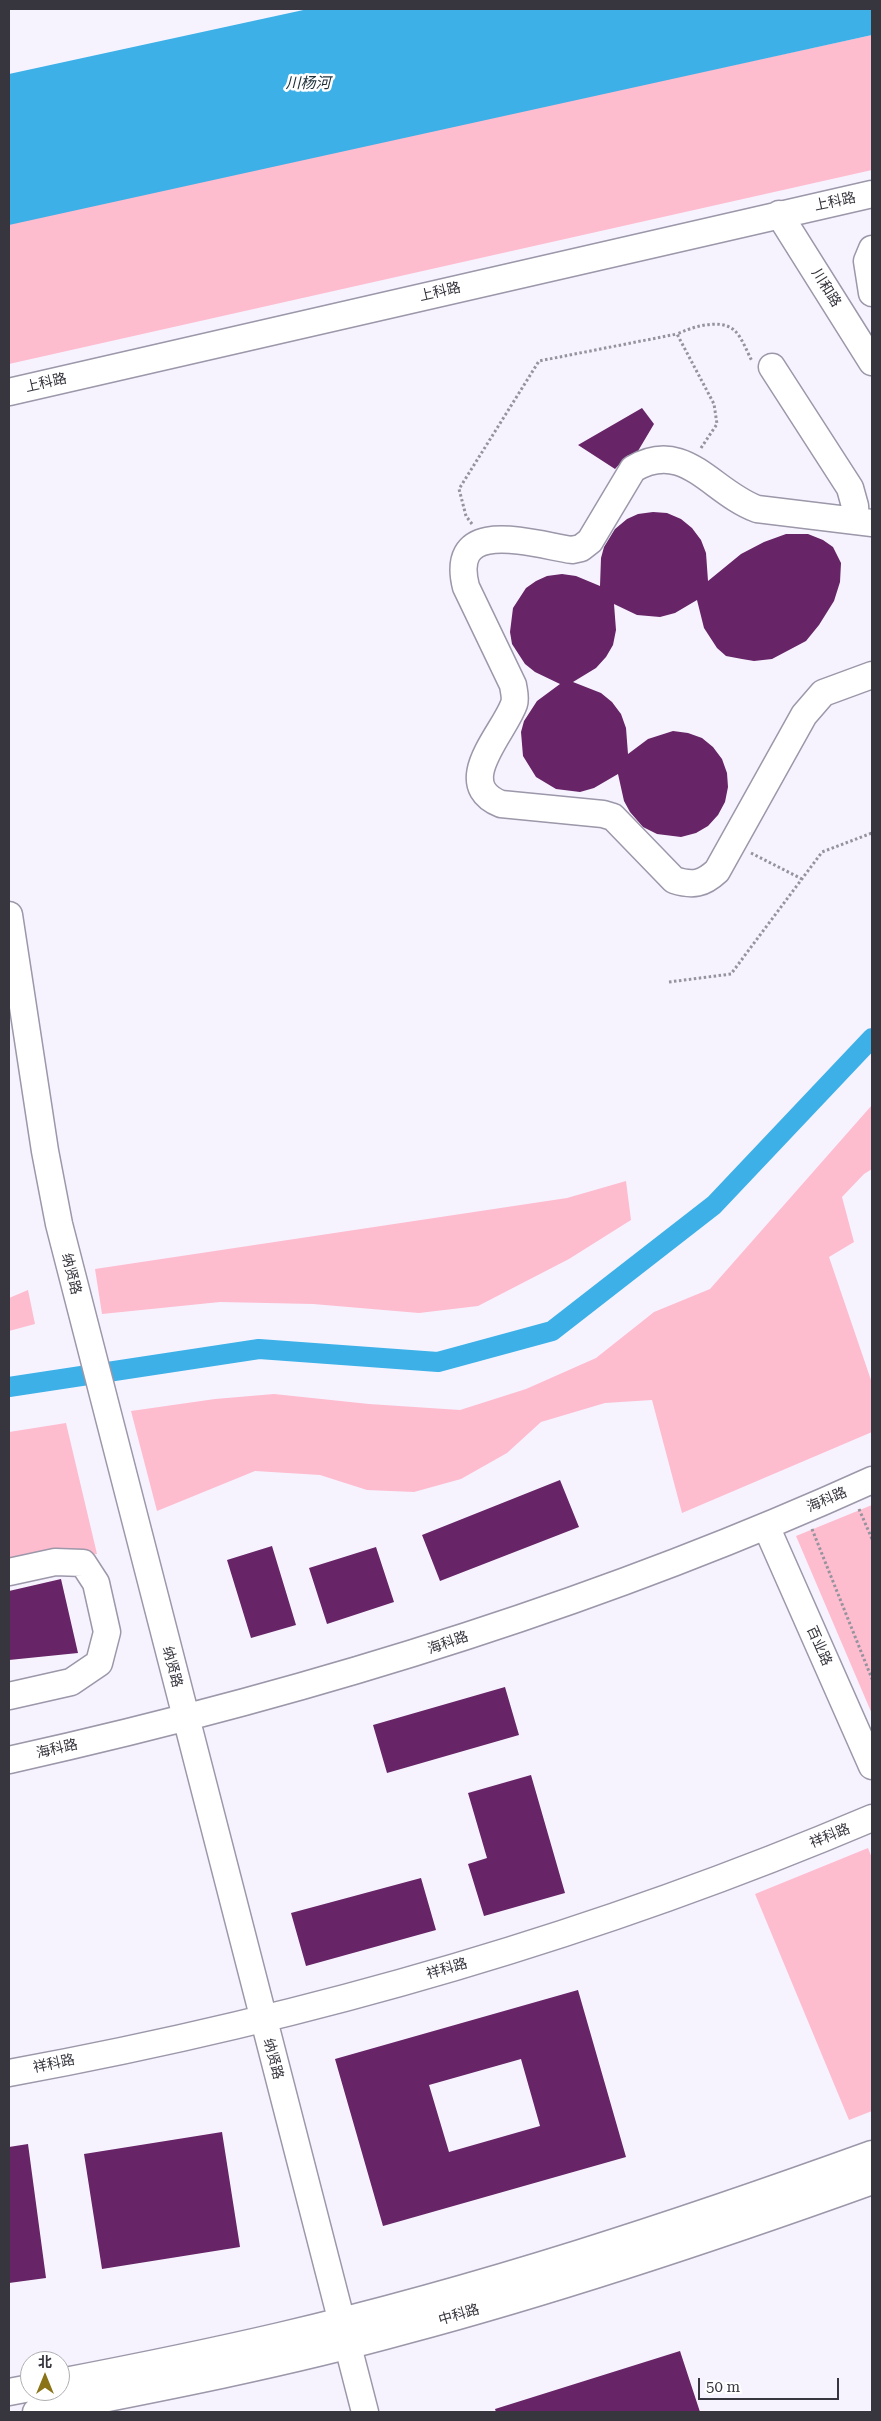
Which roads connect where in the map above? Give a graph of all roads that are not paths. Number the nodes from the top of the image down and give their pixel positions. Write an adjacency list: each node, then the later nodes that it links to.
1 (872, 194): 2 (street, 上科路)
2 (779, 214): 5 (street, 川和路); 7 (street, 上科路)
3 (872, 249): 4 (street)
4 (872, 293)
5 (872, 362)
6 (772, 367): 8 (street)
7 (9, 392)
8 (864, 522): 9 (street)
9 (872, 675)
10 (9, 914): 15 (street, 纳贤路)
11 (862, 1485): 12 (street, 海科路)
12 (766, 1526): 15 (street, 海科路); 17 (street, 百业路)
13 (9, 1572): 14 (street)
14 (9, 1696)
15 (185, 1717): 16 (street, 海科路); 19 (street, 纳贤路)
16 (9, 1760)
17 (872, 1766)
18 (872, 1818): 19 (street, 祥科路)
19 (263, 2018): 20 (street, 祥科路); 23 (street, 纳贤路)
20 (9, 2073)
21 (872, 2154): 23 (street, 中科路)
22 (872, 2181): 23 (street, 中科路)
23 (345, 2333): 24 (street, 中科路); 25 (street, 中科路); 26 (street, 纳贤路)
24 (70, 2380)
25 (36, 2412)
26 (365, 2412)

